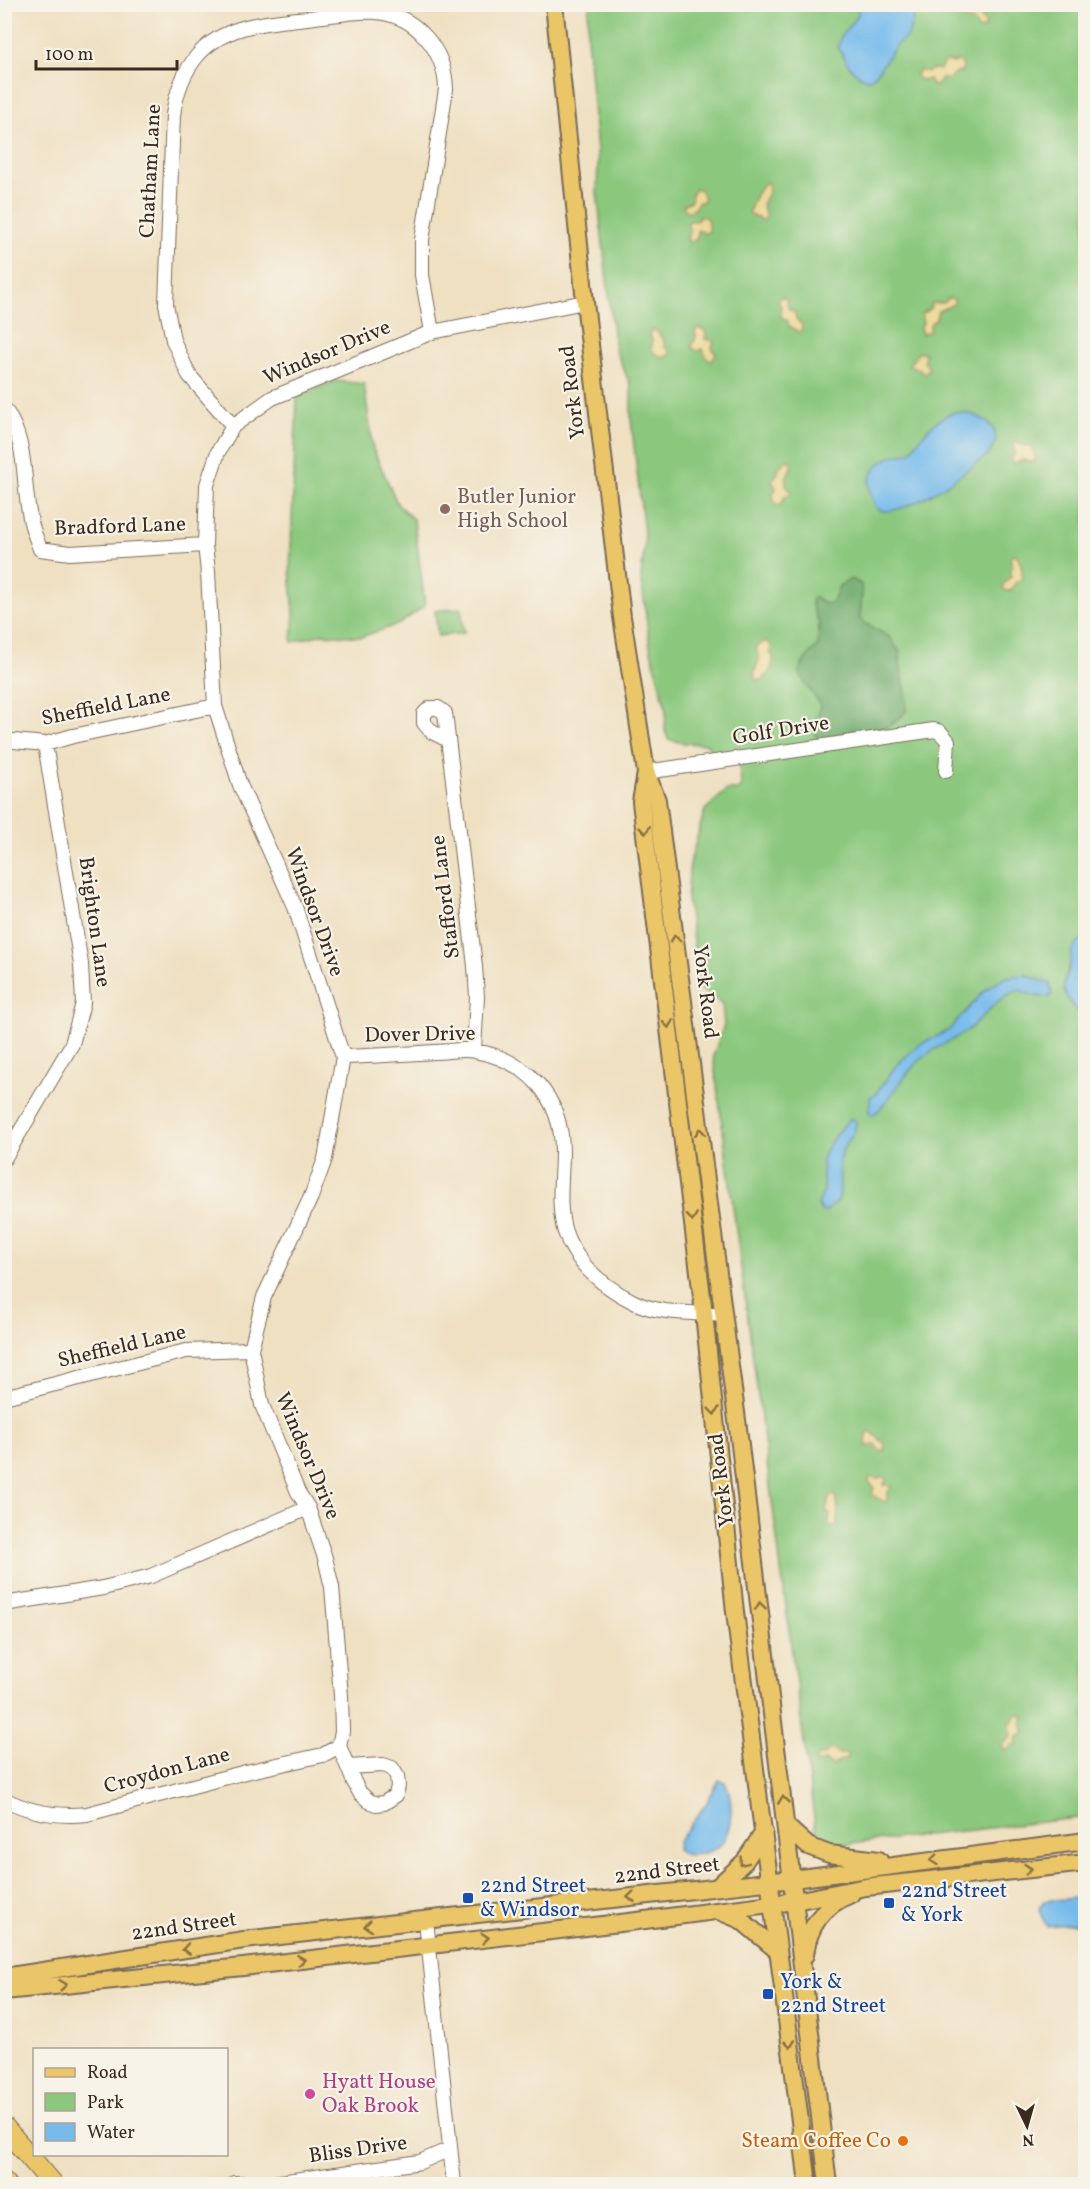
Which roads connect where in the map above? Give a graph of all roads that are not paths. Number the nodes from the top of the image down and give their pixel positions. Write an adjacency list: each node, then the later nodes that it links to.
1 (555, 4): 2 (main road, York Road)
2 (585, 302): 3 (street, Windsor Drive); 12 (main road, York Road)
3 (432, 332): 5 (street, Windsor Drive); 5 (street, Chatham Lane)
4 (4, 408): 6 (street, Bradford Lane)
5 (233, 426): 6 (street, Windsor Drive)
6 (205, 545): 7 (street, Windsor Drive)
7 (216, 706): 10 (street, Sheffield Lane); 14 (street, Windsor Drive)
8 (4, 740): 10 (street, Sheffield Lane)
9 (448, 740): 13 (street, Stafford Lane)
10 (45, 744): 15 (street, Brighton Lane)
11 (946, 771): 12 (street, Golf Drive)
12 (646, 772): 16 (main road, York Road, one-way to 16); 17 (main road, York Road, one-way to 12)
13 (474, 1050): 14 (street, Dover Drive); 16 (street, Dover Drive)
14 (343, 1057): 18 (street, Windsor Drive)
15 (4, 1159)
16 (704, 1313): 17 (street, Dover Drive); 26 (main road, York Road, one-way to 26)
17 (723, 1315): 25 (main road, York Road, one-way to 17)
18 (251, 1349): 19 (street, Sheffield Lane); 20 (street, Windsor Drive)
19 (4, 1397)
20 (308, 1508): 21 (street); 22 (street, Windsor Drive)
21 (4, 1604)
22 (339, 1746): 23 (street, Windsor Drive); 24 (street, Croydon Lane)
23 (348, 1767)
24 (4, 1799)
25 (786, 1827): 29 (main road); 30 (main road, York Road)
26 (764, 1832): 31 (main road, York Road); 32 (main road, one-way to 32)
27 (1086, 1841): 29 (main road, 22nd Street, one-way to 29)
28 (1086, 1863): 33 (main road, 22nd Street, one-way to 28)
29 (904, 1864): 30 (main road, 22nd Street)
30 (793, 1879): 31 (main road, 22nd Street); 34 (main road, York Road)
31 (770, 1881): 32 (main road, 22nd Street); 35 (main road, York Road)
32 (716, 1887): 37 (main road, 22nd Street, one-way to 37)
33 (866, 1887): 34 (main road, 22nd Street); 41 (main road)
34 (795, 1900): 35 (main road, 22nd Street); 41 (main road, York Road)
35 (772, 1903): 36 (main road, 22nd Street); 39 (main road, York Road)
36 (718, 1911): 38 (main road, 22nd Street, one-way to 36); 39 (main road)
37 (426, 1920): 38 (street); 40 (main road, 22nd Street, one-way to 40)
38 (427, 1944): 42 (main road, 22nd Street, one-way to 38); 44 (street)
39 (778, 1951): 48 (main road, York Road, one-way to 48)
40 (4, 1977)
41 (803, 1982): 49 (main road, York Road)
42 (4, 1991)
43 (4, 2127): 46 (highway)
44 (450, 2149): 45 (street, Bliss Drive); 47 (street)
45 (234, 2183)
46 (53, 2184)
47 (454, 2184)
48 (808, 2184)
49 (828, 2184)

